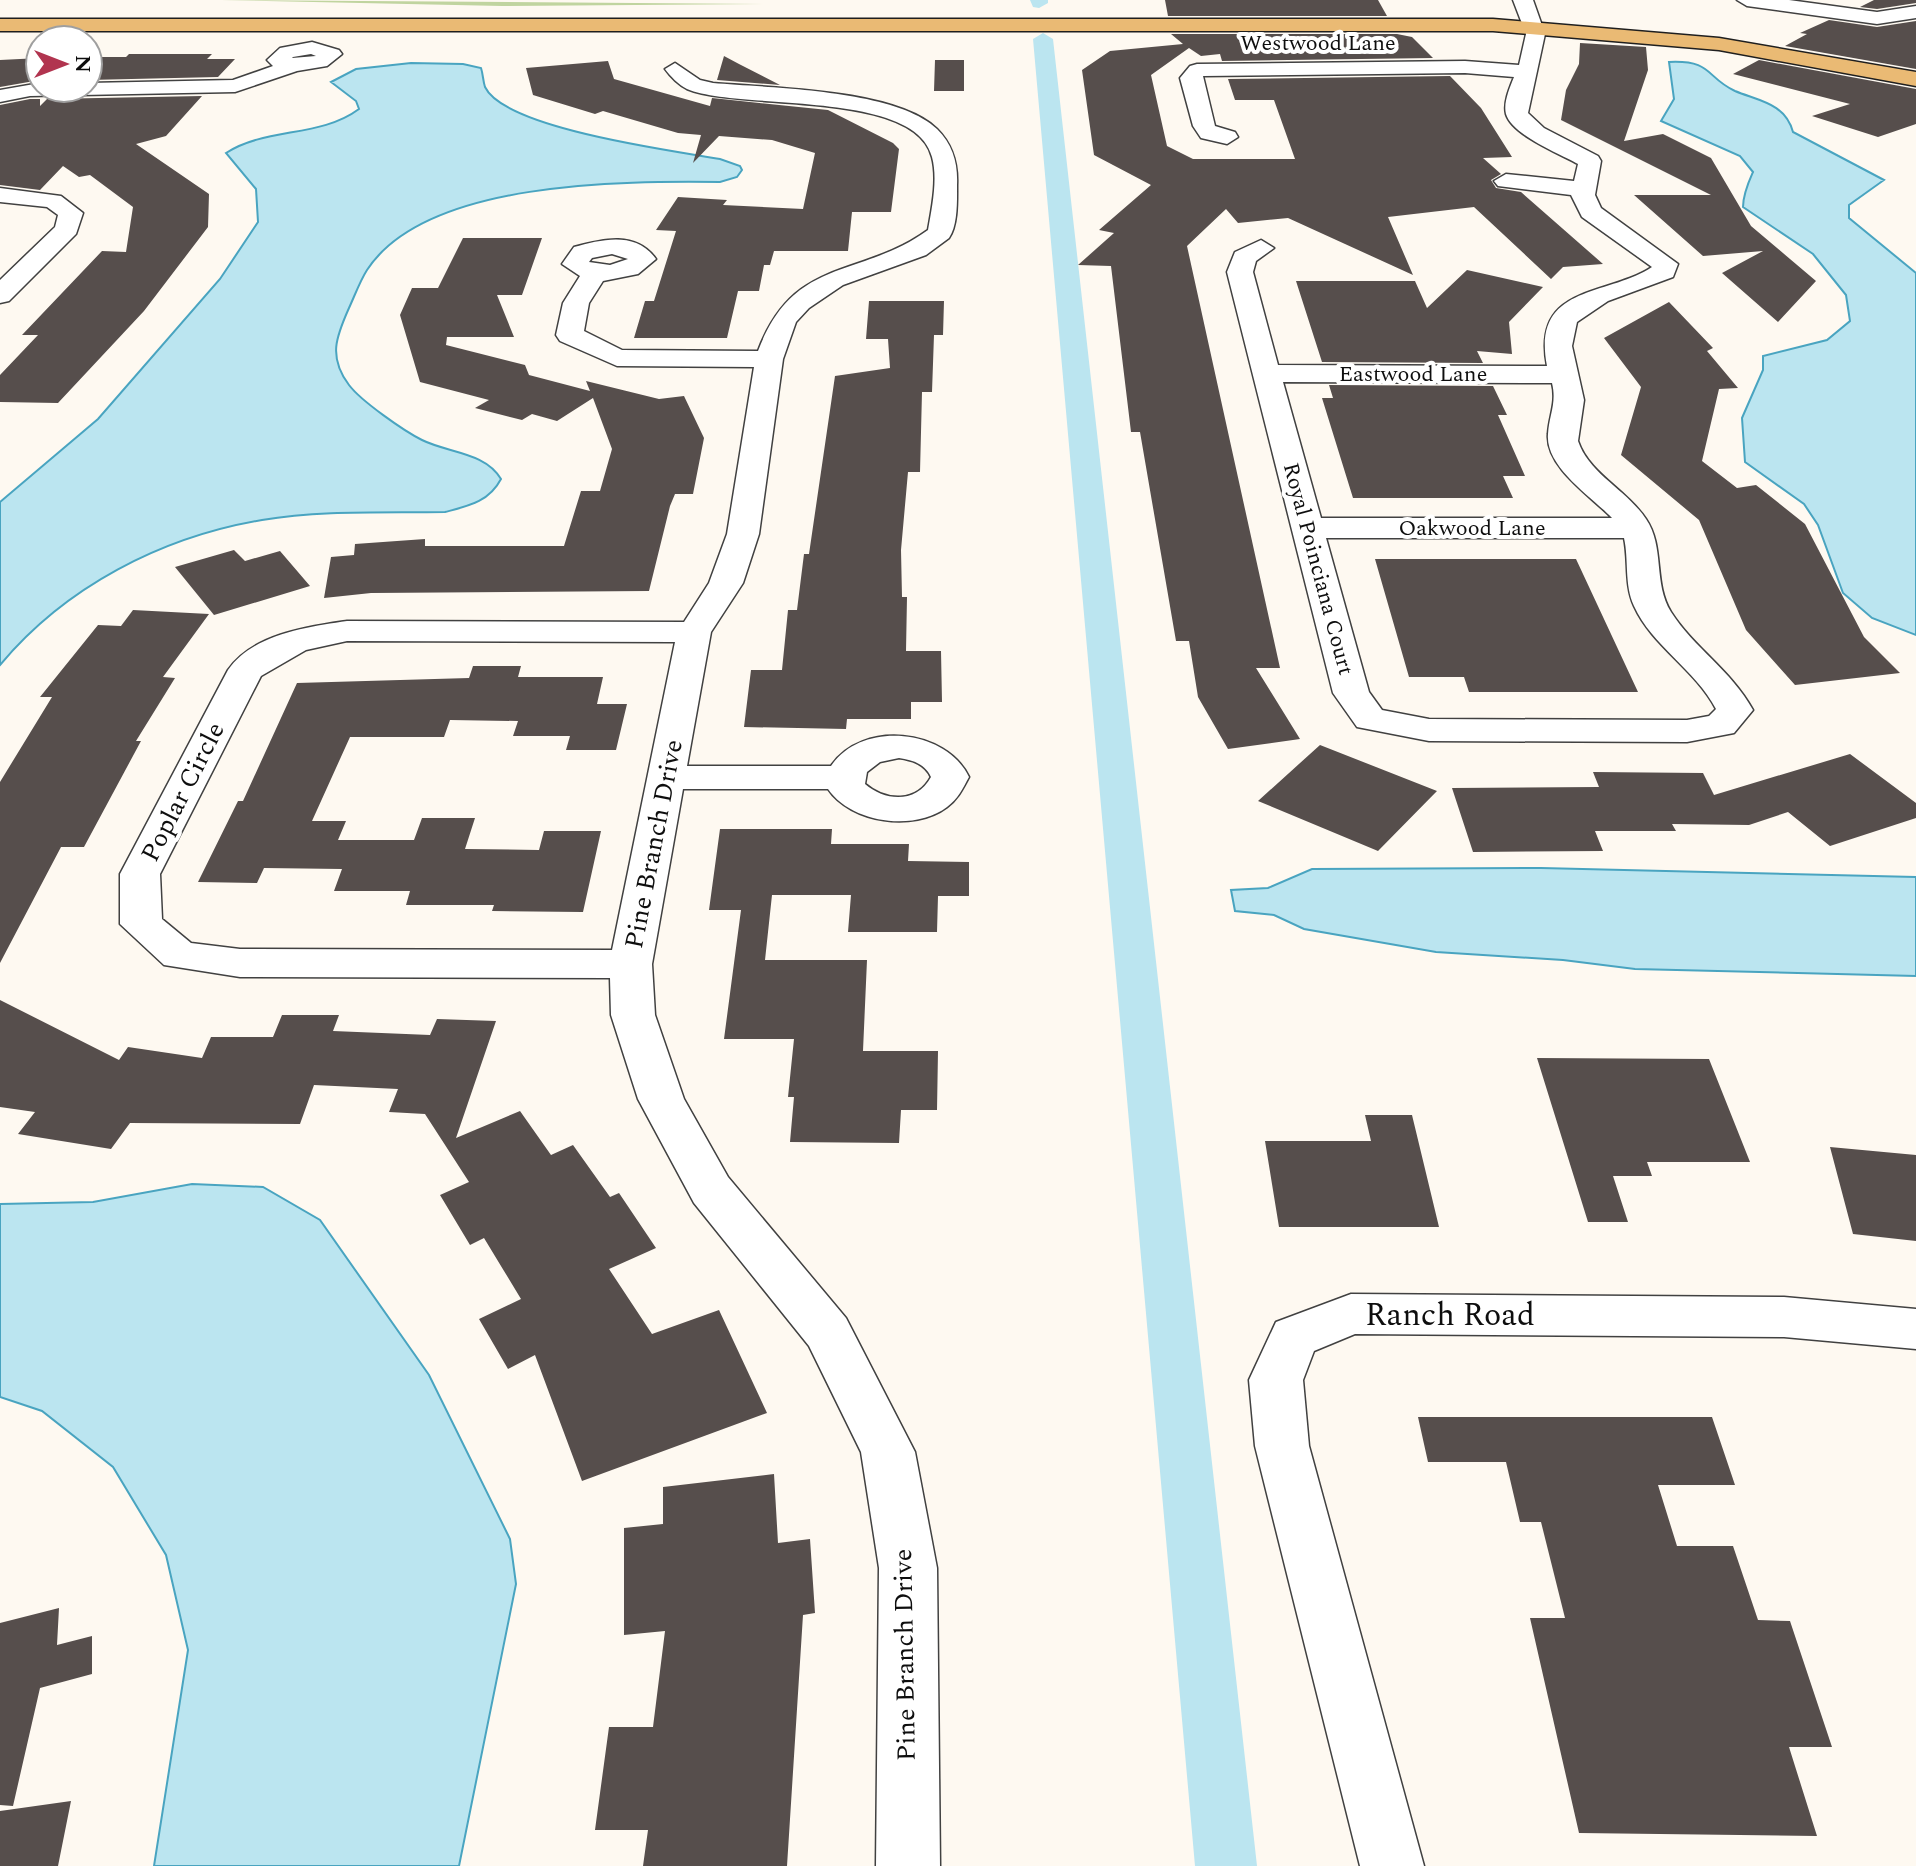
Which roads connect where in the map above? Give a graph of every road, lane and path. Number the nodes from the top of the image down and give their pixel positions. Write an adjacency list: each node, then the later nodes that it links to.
1 (1747, 0): 2 (street)
2 (1796, 3): 3 (street)
3 (1916, 12)
4 (0, 14): 5 (main road)
5 (1531, 15): 6 (main road); 9 (main road); 10 (street); 11 (main road)
6 (0, 25)
7 (675, 62): 20 (street, Pine Branch Drive)
8 (294, 65): 12 (street)
9 (1916, 68)
10 (1528, 72): 13 (street, Westwood Lane); 15 (street)
11 (1916, 79)
12 (0, 96)
13 (1227, 137)
14 (1506, 181): 15 (street)
15 (1585, 189): 22 (street)
16 (0, 195): 19 (street)
17 (1261, 248): 21 (street, Royal Poinciana Court)
18 (595, 272): 20 (street)
19 (0, 295)
20 (769, 359): 25 (street, Pine Branch Drive)
21 (1265, 373): 22 (street, Eastwood Lane); 23 (street, Royal Poinciana Court)
22 (1561, 375): 24 (street)
23 (1308, 528): 24 (street, Oakwood Lane); 24 (street, Royal Poinciana Court)
24 (1636, 528)
25 (694, 632): 27 (street, Pine Branch Drive); 28 (street, Poplar Circle)
26 (845, 777): 27 (street)
27 (666, 778): 28 (street, Pine Branch Drive)
28 (631, 964): 30 (street, Pine Branch Drive)
29 (1916, 1329): 31 (street, Ranch Road)
30 (908, 1866)
31 (1392, 1866)

